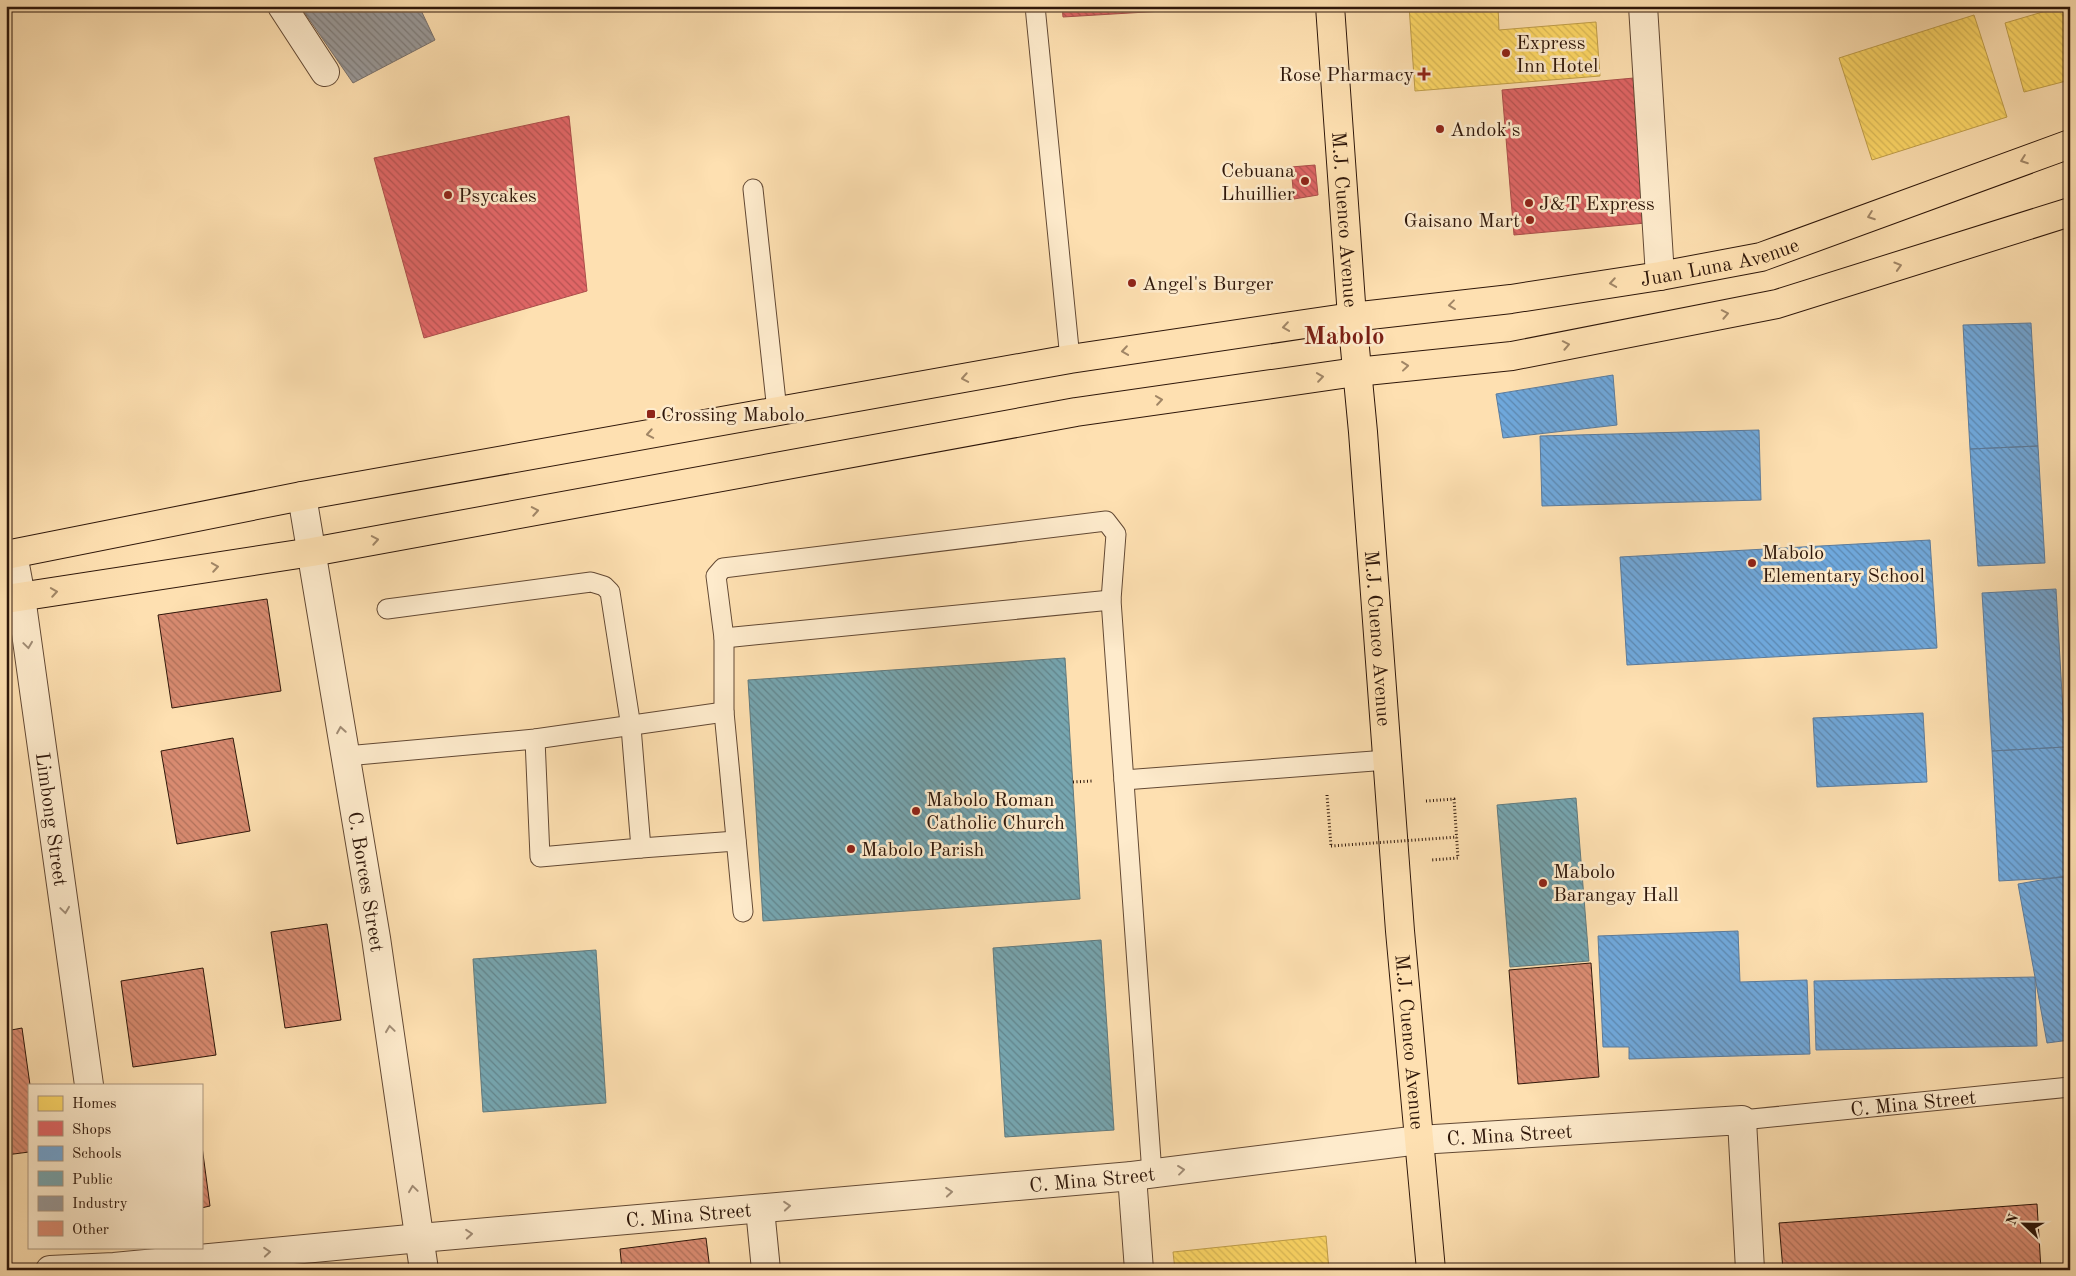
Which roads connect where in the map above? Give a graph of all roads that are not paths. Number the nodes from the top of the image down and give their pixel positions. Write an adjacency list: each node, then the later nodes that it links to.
1 (282, 6): 5 (street)
2 (1035, 6): 11 (lane)
3 (1330, 6): 10 (main road, M.J. Cuenco Avenue)
4 (1643, 6): 9 (street)
5 (325, 72)
6 (2070, 144): 9 (main road, Juan Luna Avenue, one-way to 9)
7 (753, 189): 13 (lane)
8 (2070, 212): 12 (main road, one-way to 8)
9 (1660, 276): 10 (main road, Juan Luna Avenue, one-way to 10)
10 (1352, 317): 11 (main road, Juan Luna Avenue, one-way to 11); 12 (main road, M.J. Cuenco Avenue)
11 (1070, 359): 13 (main road, Juan Luna Avenue, one-way to 13)
12 (1356, 372): 15 (main road, one-way to 12); 25 (main road, M.J. Cuenco Avenue)
13 (777, 411): 14 (main road, Juan Luna Avenue, one-way to 14)
14 (302, 496): 15 (street, C. Borces Street); 16 (main road, Juan Luna Avenue)
15 (312, 552): 17 (main road, one-way to 15); 24 (street, C. Borces Street, one-way to 15)
16 (10, 554): 17 (street, Limbong Street)
17 (14, 598): 30 (street, Limbong Street, one-way to 30)
18 (1111, 600): 20 (lane); 20 (lane); 26 (lane)
19 (387, 609): 22 (lane)
20 (724, 638): 21 (lane)
21 (724, 712): 22 (lane); 27 (lane)
22 (631, 727): 23 (lane); 28 (lane)
23 (535, 739): 24 (lane); 28 (lane)
24 (346, 756): 36 (street, C. Borces Street, one-way to 24)
25 (1387, 760): 26 (lane); 33 (main road, M.J. Cuenco Avenue)
26 (1124, 780): 34 (lane)
27 (736, 841): 28 (lane); 29 (lane)
28 (641, 848)
29 (743, 912)
30 (89, 1084)
31 (2070, 1087): 32 (lane, C. Mina Street)
32 (1742, 1120): 33 (street, C. Mina Street); 43 (street)
33 (1419, 1140): 34 (street, C. Mina Street, one-way to 33); 42 (main road, M.J. Cuenco Avenue)
34 (1142, 1175): 35 (street, C. Mina Street, one-way to 34); 41 (street)
35 (760, 1209): 36 (street, C. Mina Street, one-way to 35); 40 (street)
36 (420, 1238): 37 (street, C. Mina Street, one-way to 36); 39 (street, C. Borces Street)
37 (113, 1261): 38 (street, C. Mina Street)
38 (50, 1270)
39 (424, 1270)
40 (766, 1270)
41 (1139, 1270)
42 (1431, 1270)
43 (1750, 1270)

